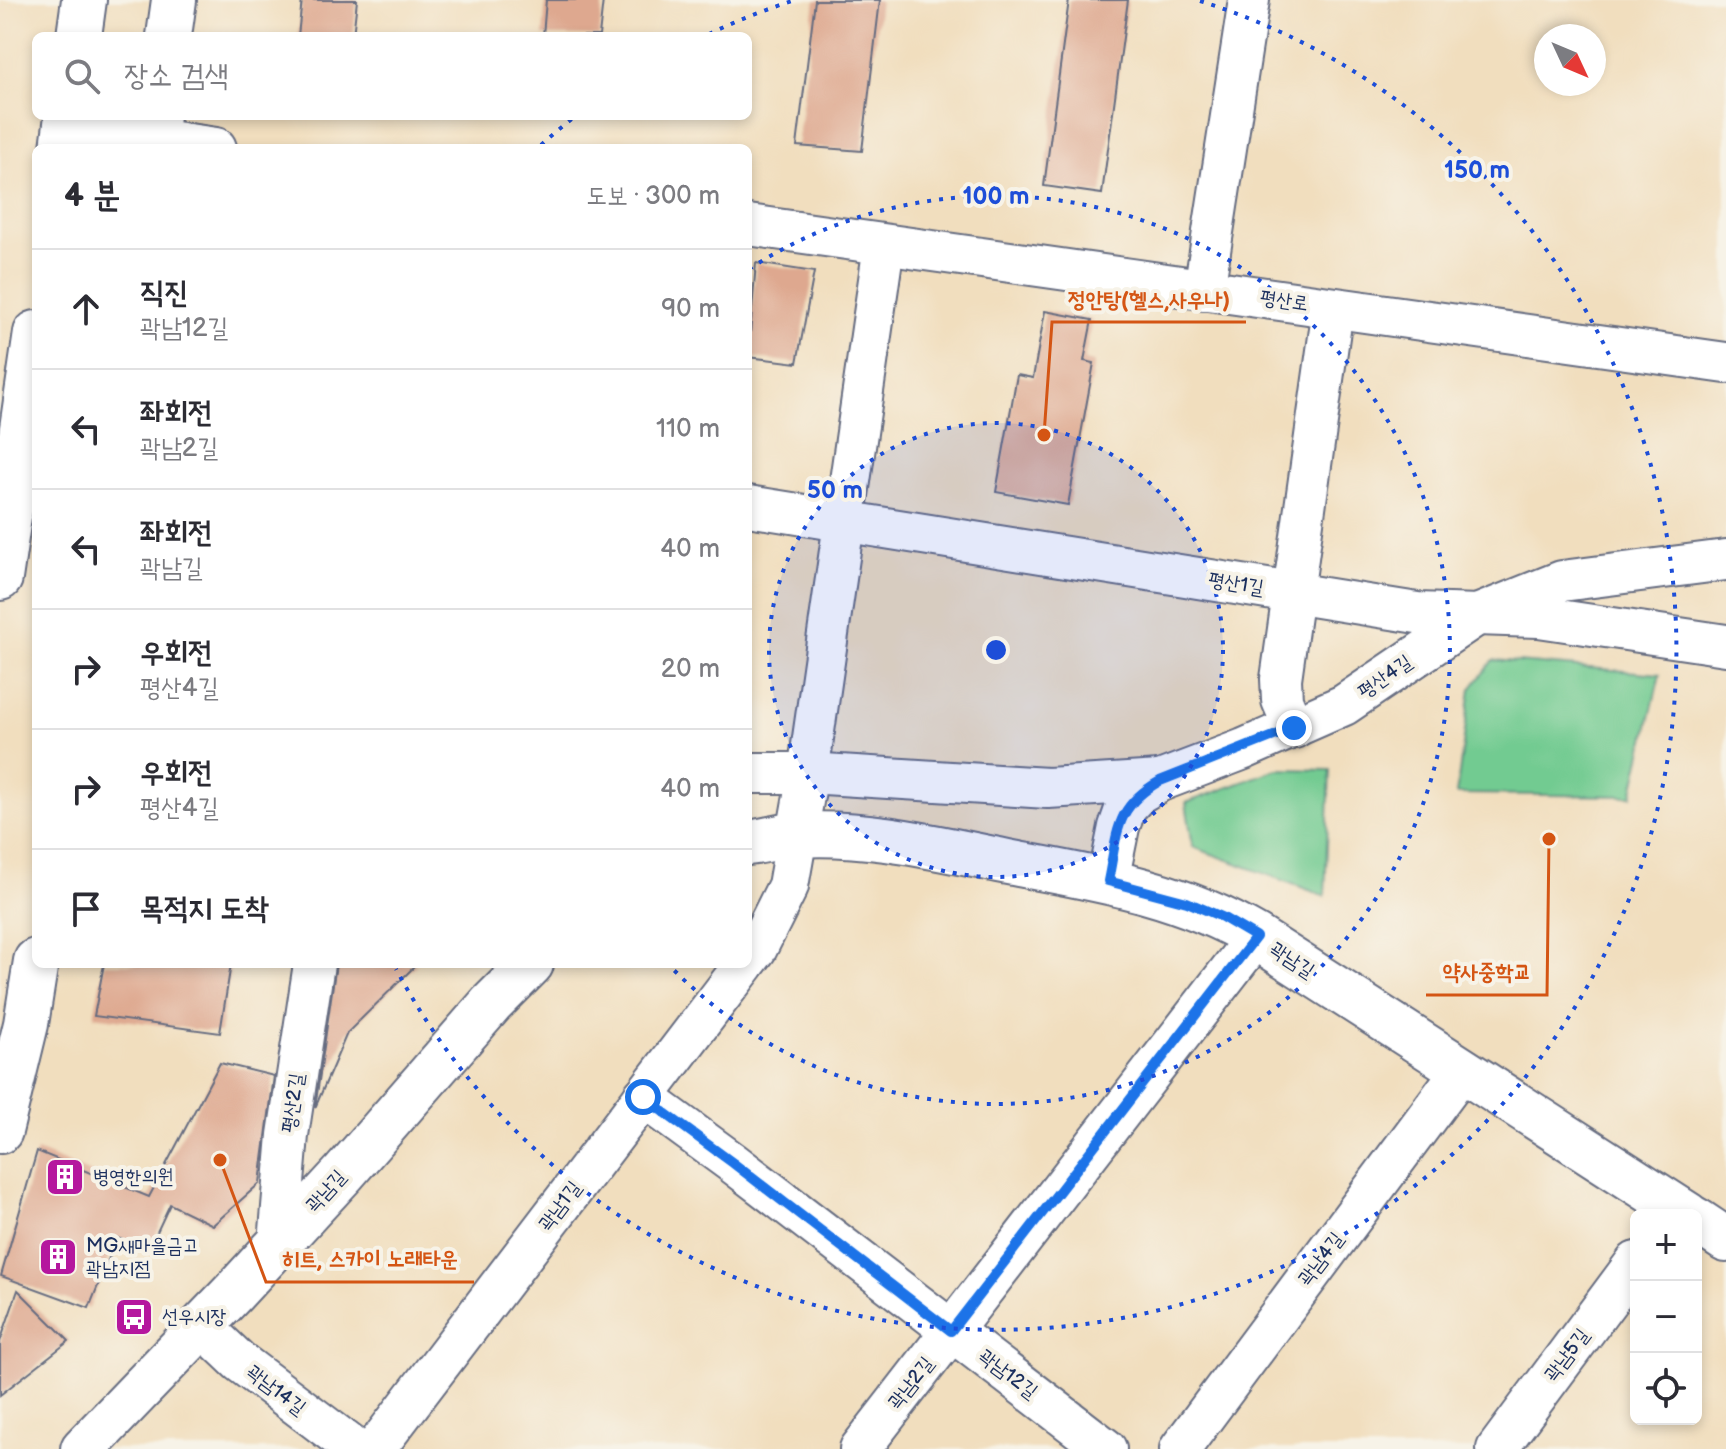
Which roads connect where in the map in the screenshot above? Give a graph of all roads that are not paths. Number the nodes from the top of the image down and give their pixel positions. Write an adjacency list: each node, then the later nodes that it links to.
1 (84, 0): 4 (main road)
2 (174, 0): 5 (main road)
3 (1249, 0): 11 (street)
4 (80, 32)
5 (170, 32)
6 (65, 130): 7 (street)
7 (155, 134): 8 (street)
8 (199, 144)
9 (752, 226): 10 (street, 평산로)
10 (884, 245): 11 (street, 평산로); 17 (street, 곽남1길)
11 (1204, 290): 12 (street, 평산로)
12 (1333, 308): 14 (street, 평산로); 20 (street)
13 (32, 345): 15 (main road)
14 (1726, 363)
15 (13, 404): 19 (main road)
16 (752, 507): 17 (street, 평산1길)
17 (844, 521): 20 (street, 평산1길); 25 (street, 곽남1길)
18 (1726, 560): 21 (street, 평산4길)
19 (0, 578)
20 (1293, 593): 21 (street, 평산1길); 23 (street)
21 (1477, 615): 22 (street, 평산1길); 23 (street, 평산4길)
22 (1726, 645)
23 (1294, 728): 26 (street, 평산4길)
24 (752, 773): 25 (street)
25 (808, 773): 26 (street); 27 (street, 곽남1길)
26 (1160, 781): 29 (street, 평산4길)
27 (796, 835): 28 (main road, 곽남길); 29 (main road, 곽남길); 31 (street, 곽남1길)
28 (752, 842)
29 (1108, 881): 30 (main road, 곽남길)
30 (1256, 937): 36 (main road, 곽남길); 45 (street, 곽남2길)
31 (752, 954)
32 (35, 968): 38 (main road)
33 (313, 968): 42 (street, 평산2길)
34 (527, 968): 42 (main road, 곽남길)
35 (741, 968): 37 (street, 곽남1길)
36 (1462, 1070): 39 (main road, 곽남길); 51 (street, 곽남4길)
37 (643, 1097): 45 (street, 곽남12길); 48 (street, 곽남1길)
38 (0, 1131)
39 (1675, 1209)
40 (1702, 1225): 41 (main road, 곽남길)
41 (1726, 1240)
42 (279, 1243): 44 (main road, 곽남길)
43 (1630, 1270): 52 (street, 곽남5길)
44 (202, 1326): 46 (main road, 곽남길); 47 (street, 곽남14길)
45 (951, 1331): 49 (street, 곽남2길); 50 (street, 곽남12길)
46 (86, 1447)
47 (355, 1449)
48 (375, 1449)
49 (860, 1449)
50 (1106, 1449)
51 (1180, 1449)
52 (1497, 1449)

